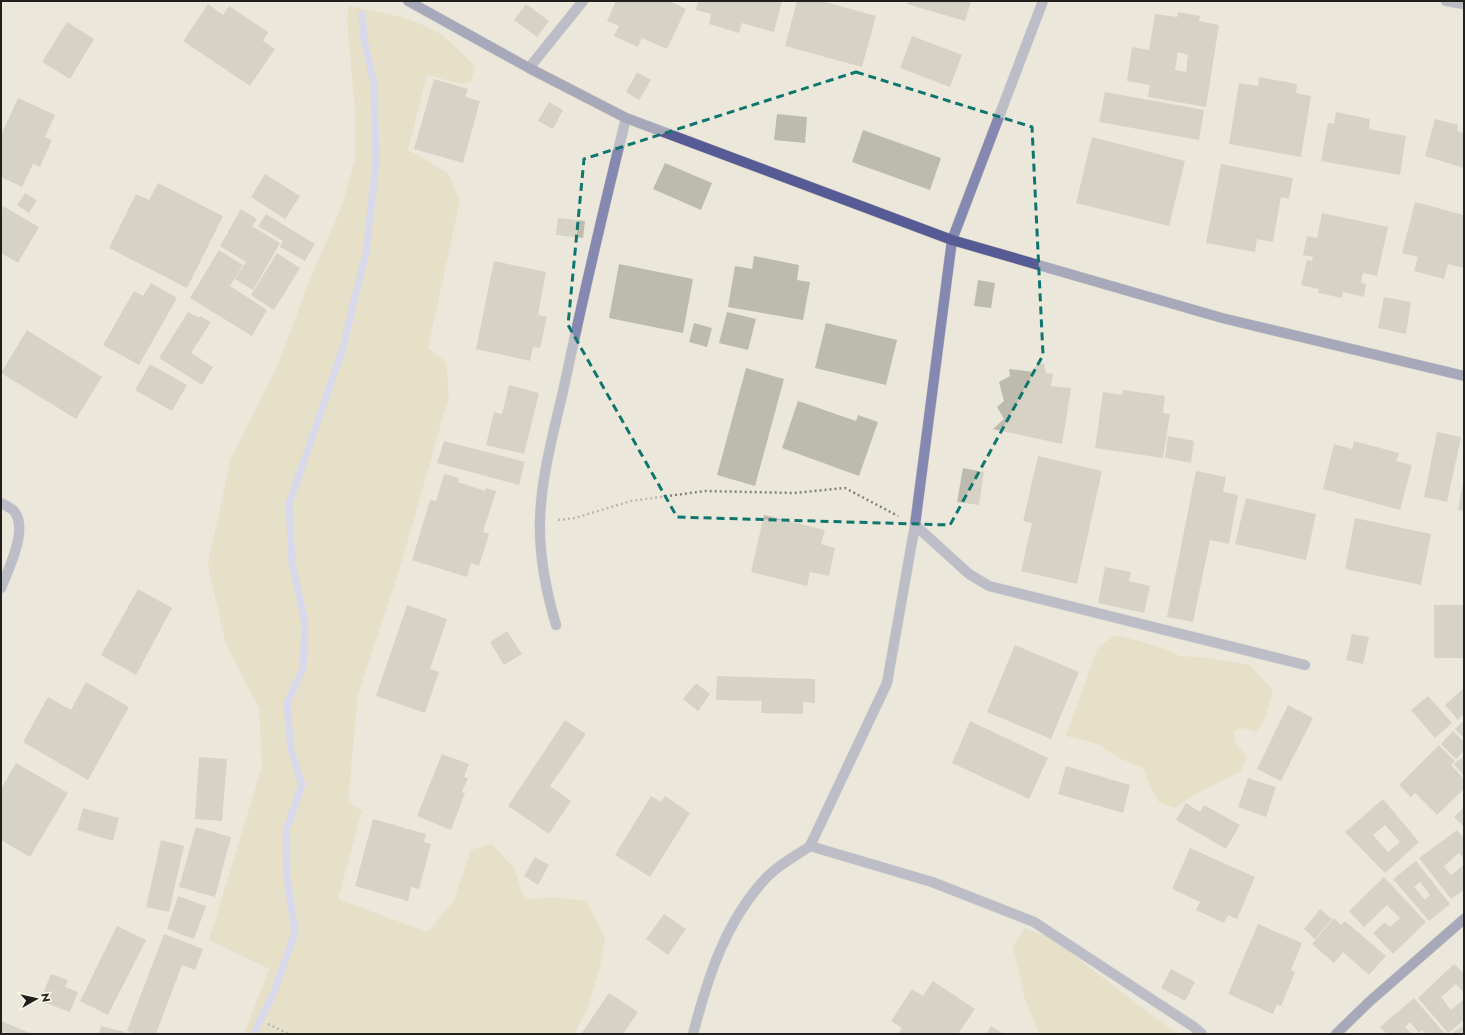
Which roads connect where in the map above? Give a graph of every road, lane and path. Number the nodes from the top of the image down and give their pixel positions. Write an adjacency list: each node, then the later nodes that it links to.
1 (408, 1): 6 (street)
2 (583, 1): 6 (street)
3 (1043, 1): 8 (street)
4 (1446, 1): 5 (street)
5 (1464, 4)
6 (529, 68): 7 (street)
7 (626, 118): 8 (street); 11 (street)
8 (952, 240): 9 (street); 12 (street)
9 (1464, 376)
10 (1, 503): 13 (street)
11 (540, 521): 12 (path); 14 (street)
12 (915, 525): 15 (street); 16 (street)
13 (1, 588)
14 (556, 626)
15 (1305, 665)
16 (810, 846): 20 (street); 21 (street)
17 (1464, 919): 22 (street)
18 (268, 1024): 19 (path)
19 (289, 1034)
20 (693, 1034)
21 (1202, 1034)
22 (1336, 1034)

